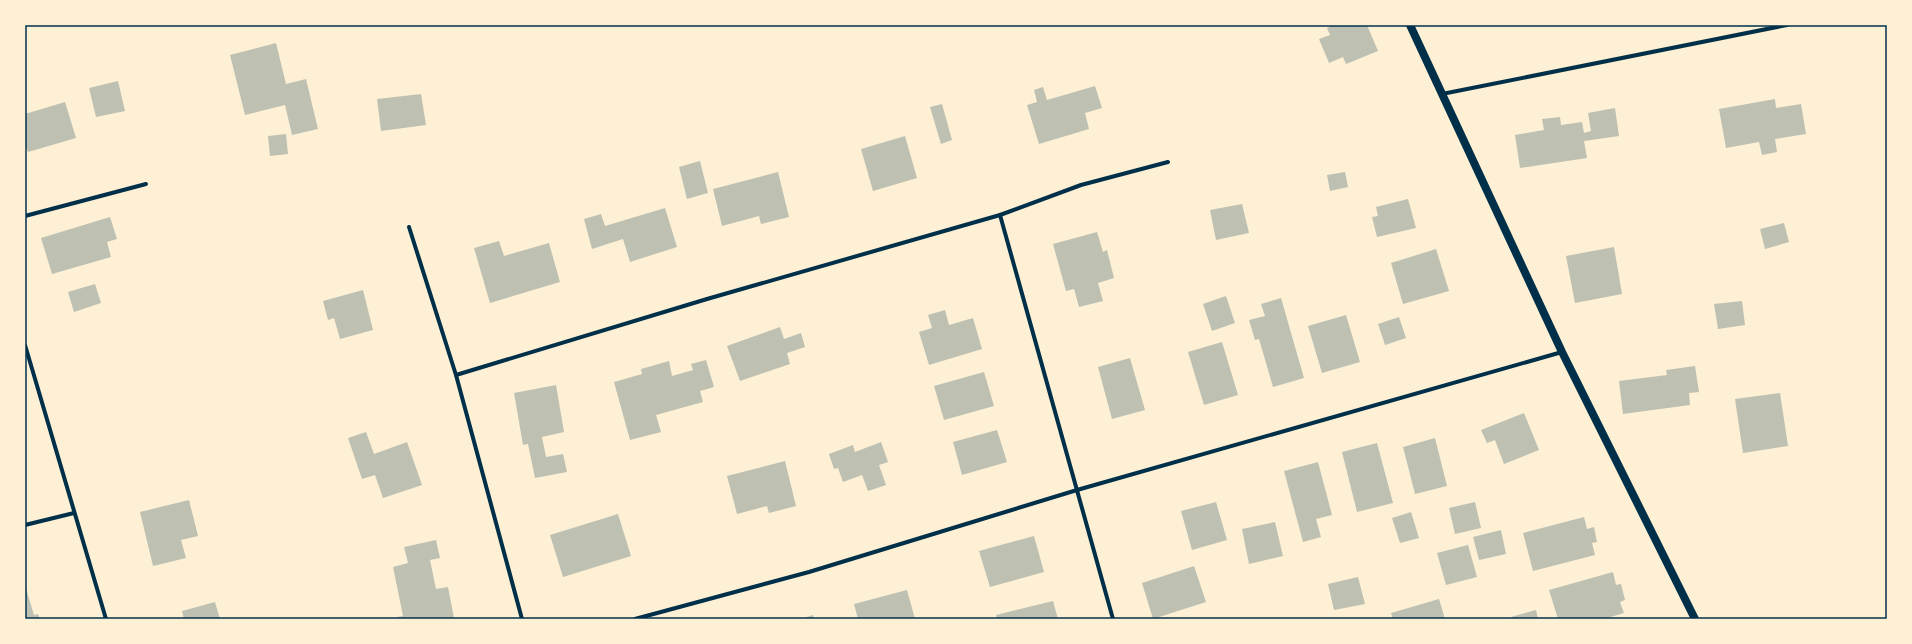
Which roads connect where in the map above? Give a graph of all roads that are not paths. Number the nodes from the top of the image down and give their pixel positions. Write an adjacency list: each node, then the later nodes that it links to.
1 (1410, 25): 3 (main road)
2 (1787, 25): 3 (street)
3 (1442, 94): 10 (main road)
4 (1168, 162): 6 (street)
5 (146, 184): 7 (street)
6 (1000, 215): 11 (street); 12 (street)
7 (25, 216)
8 (409, 227): 11 (street)
9 (25, 345): 13 (street)
10 (1562, 352): 12 (street); 19 (main road)
11 (456, 375): 16 (street)
12 (1077, 490): 17 (street); 18 (street)
13 (74, 513): 14 (street); 15 (street)
14 (25, 525)
15 (106, 619)
16 (522, 619)
17 (635, 619)
18 (1113, 619)
19 (1695, 619)

